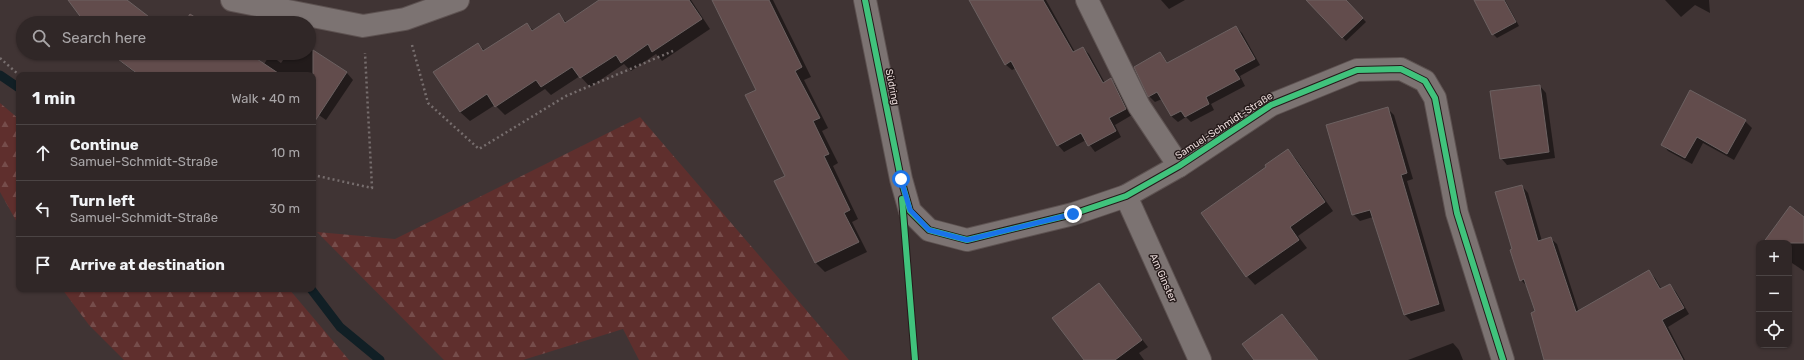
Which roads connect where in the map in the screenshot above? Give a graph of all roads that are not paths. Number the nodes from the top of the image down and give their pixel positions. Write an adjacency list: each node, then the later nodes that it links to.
1 (232, 0): 5 (street)
2 (458, 0): 6 (street)
3 (865, 0): 8 (street, Südring)
4 (1087, 0): 7 (street, Samuel-Schmidt-Straße)
5 (313, 16)
6 (316, 17)
7 (1179, 166): 9 (street, Samuel-Schmidt-Straße); 11 (street, Samuel-Schmidt-Straße)
8 (901, 179): 9 (street, Samuel-Schmidt-Straße)
9 (1126, 196): 10 (street, Am Ginster)
10 (1200, 360)
11 (1503, 360)

